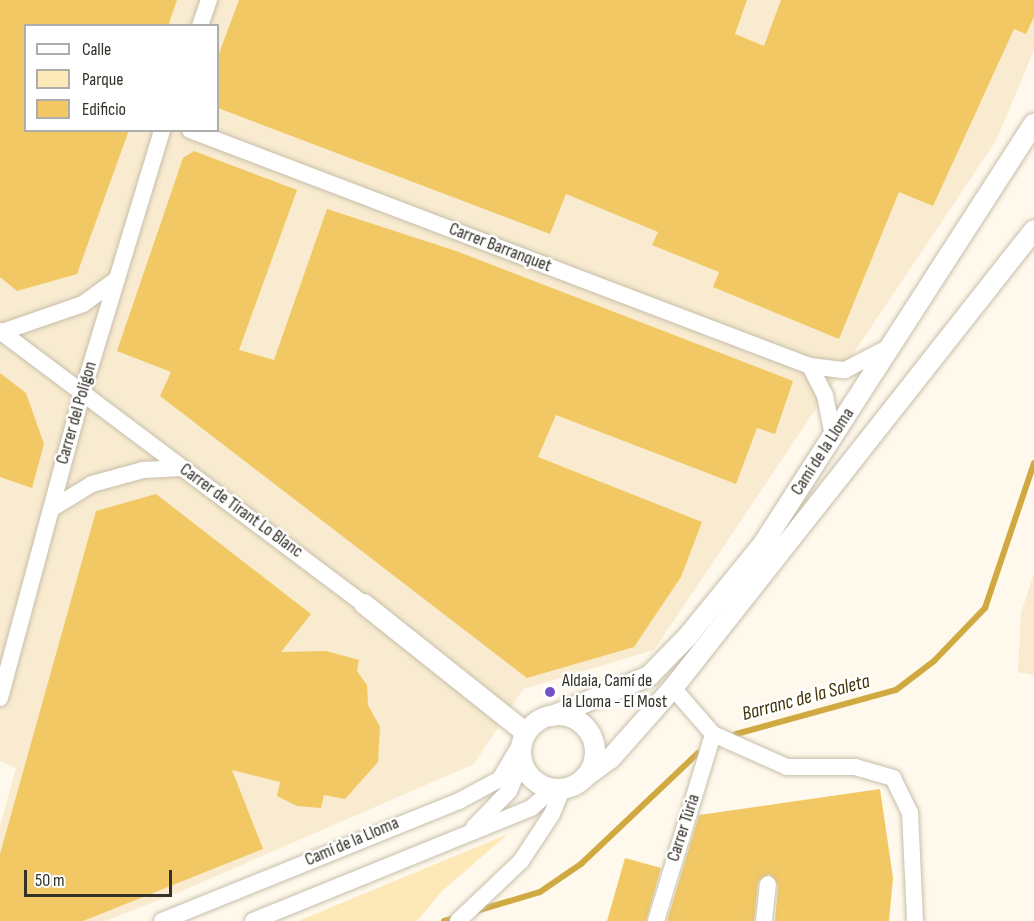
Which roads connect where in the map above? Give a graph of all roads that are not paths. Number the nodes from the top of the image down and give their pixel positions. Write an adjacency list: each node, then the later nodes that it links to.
1 (209, 0): 2 (street)
2 (201, 24)
3 (1034, 124): 9 (street, Camí de la Lloma)
4 (161, 132): 7 (street, Carrer del Poligon)
5 (195, 132): 10 (street, Carrer Barranquet)
6 (1034, 230): 16 (street, Camí de la Lloma)
7 (117, 279): 8 (street); 11 (street, Carrer del Poligon)
8 (1, 331): 11 (street, Carrer de Tirant Lo Blanc)
9 (893, 345): 10 (street, Carrer Barranquet); 12 (street, Camí de la Lloma)
10 (810, 366): 12 (street)
11 (82, 394): 13 (street, Carrer de Tirant Lo Blanc); 14 (street, Carrer del Poligon)
12 (833, 436): 19 (street, Camí de la Lloma)
13 (182, 468): 14 (street); 15 (street, Carrer de Tirant Lo Blanc)
14 (51, 509): 18 (street, Carrer del Poligon)
15 (364, 604): 17 (street, Carrer de Tirant Lo Blanc)
16 (673, 688): 20 (street); 23 (street, Camí de la Lloma)
17 (480, 695): 19 (street, Carrer de Tirant Lo Blanc); 21 (street, Carrer de Tirant Lo Blanc)
18 (0, 698)
19 (546, 718): 21 (street); 23 (street)
20 (713, 734): 30 (street, Carrer Túria); 32 (street)
21 (525, 736): 22 (street); 27 (street, Camí de la Lloma)
22 (522, 760): 24 (street); 25 (street, Camí de la Lloma)
23 (585, 777): 24 (street)
24 (557, 789): 25 (street, Camí de la Lloma); 29 (street)
25 (469, 832): 28 (street, Camí de la Lloma)
26 (768, 884): 31 (street)
27 (162, 921)
28 (253, 921)
29 (458, 921)
30 (656, 921)
31 (764, 921)
32 (915, 921)

